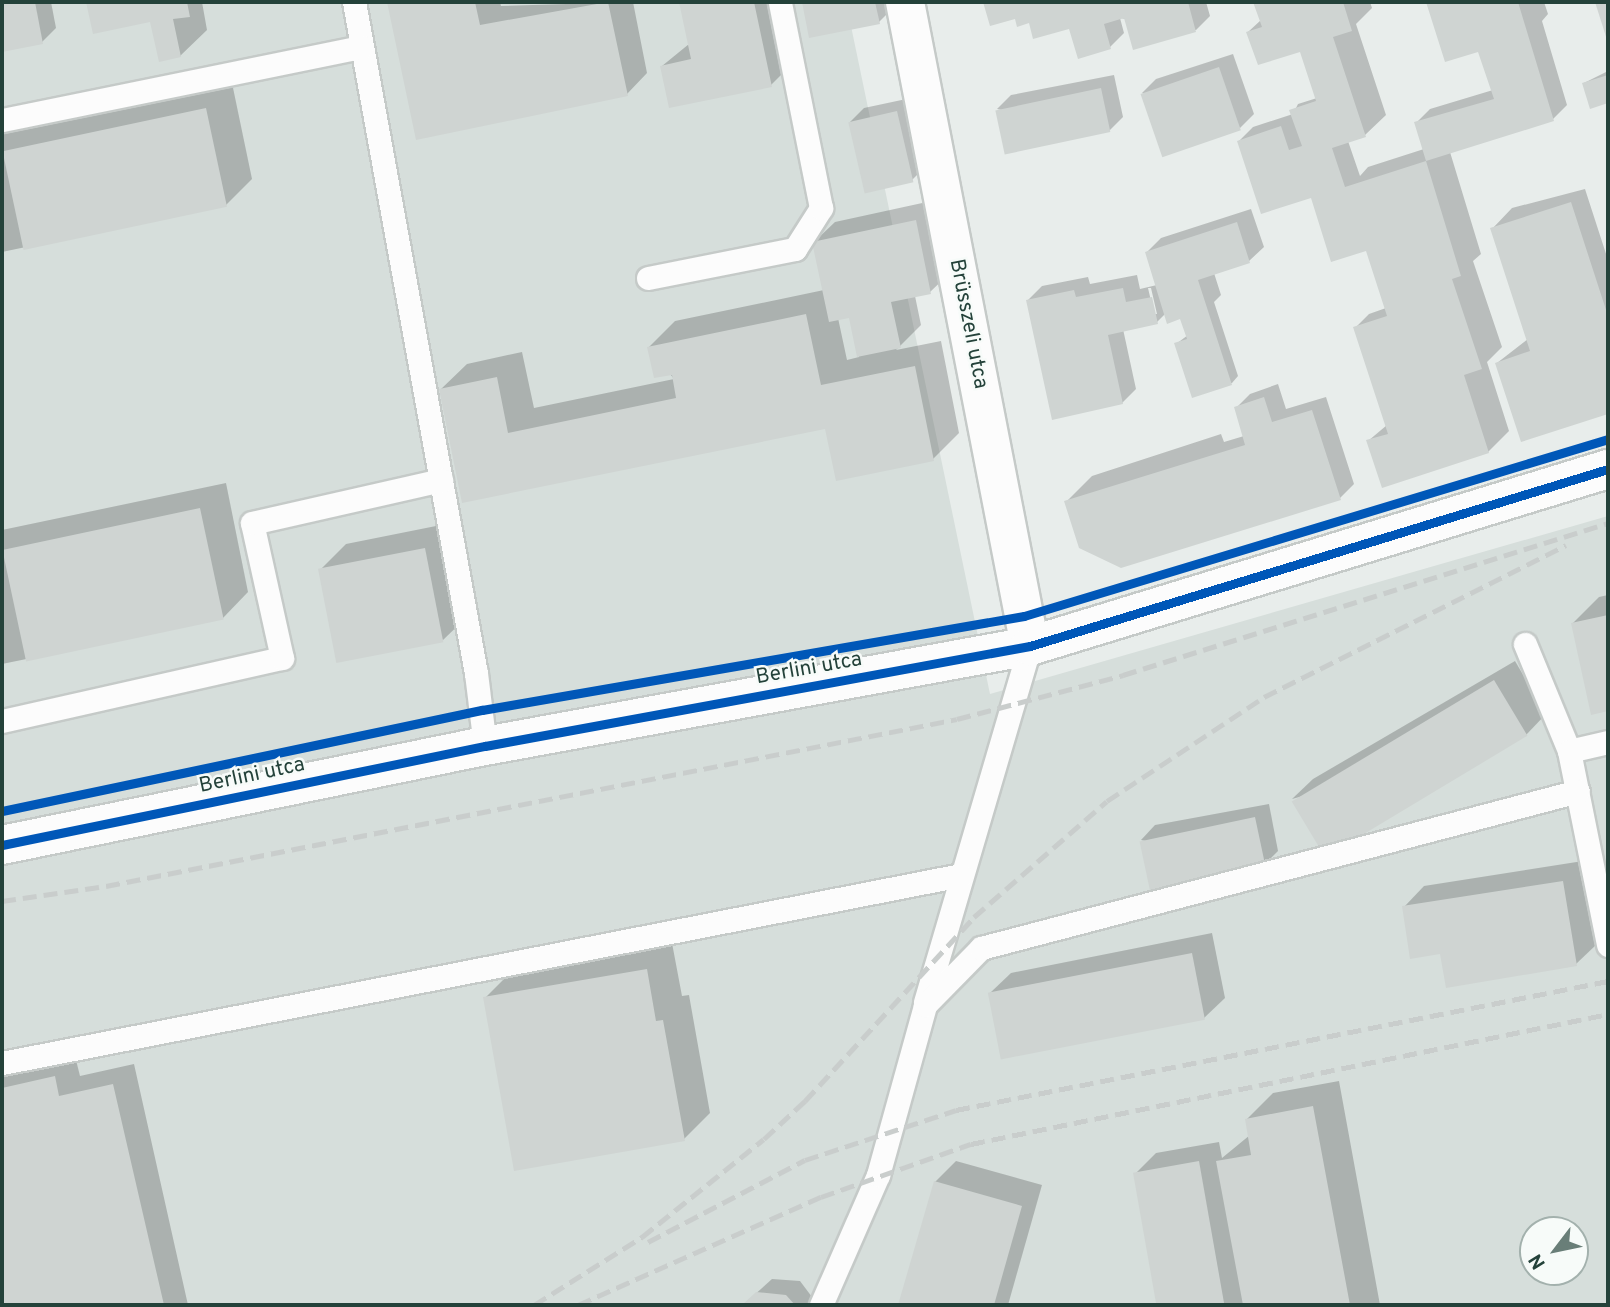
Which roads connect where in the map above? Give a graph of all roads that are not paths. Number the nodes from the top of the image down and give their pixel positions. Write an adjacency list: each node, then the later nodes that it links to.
1 (354, 2): 4 (lane)
2 (780, 2): 6 (lane)
3 (905, 2): 10 (street, Brüsszeli utca)
4 (362, 47): 5 (lane); 8 (lane)
5 (2, 120)
6 (648, 278)
7 (1608, 469): 10 (street, Berlini utca)
8 (441, 480): 11 (lane); 13 (lane)
9 (1525, 644): 14 (lane)
10 (1030, 646): 13 (street, Berlini utca); 17 (lane)
11 (2, 721)
12 (1608, 742): 14 (lane)
13 (485, 746): 16 (street, Berlini utca)
14 (1569, 751): 15 (lane)
15 (1578, 791): 18 (lane); 19 (lane)
16 (2, 845)
17 (961, 874): 19 (lane); 20 (lane)
18 (1608, 945)
19 (925, 1005): 21 (lane)
20 (2, 1063)
21 (821, 1305)

